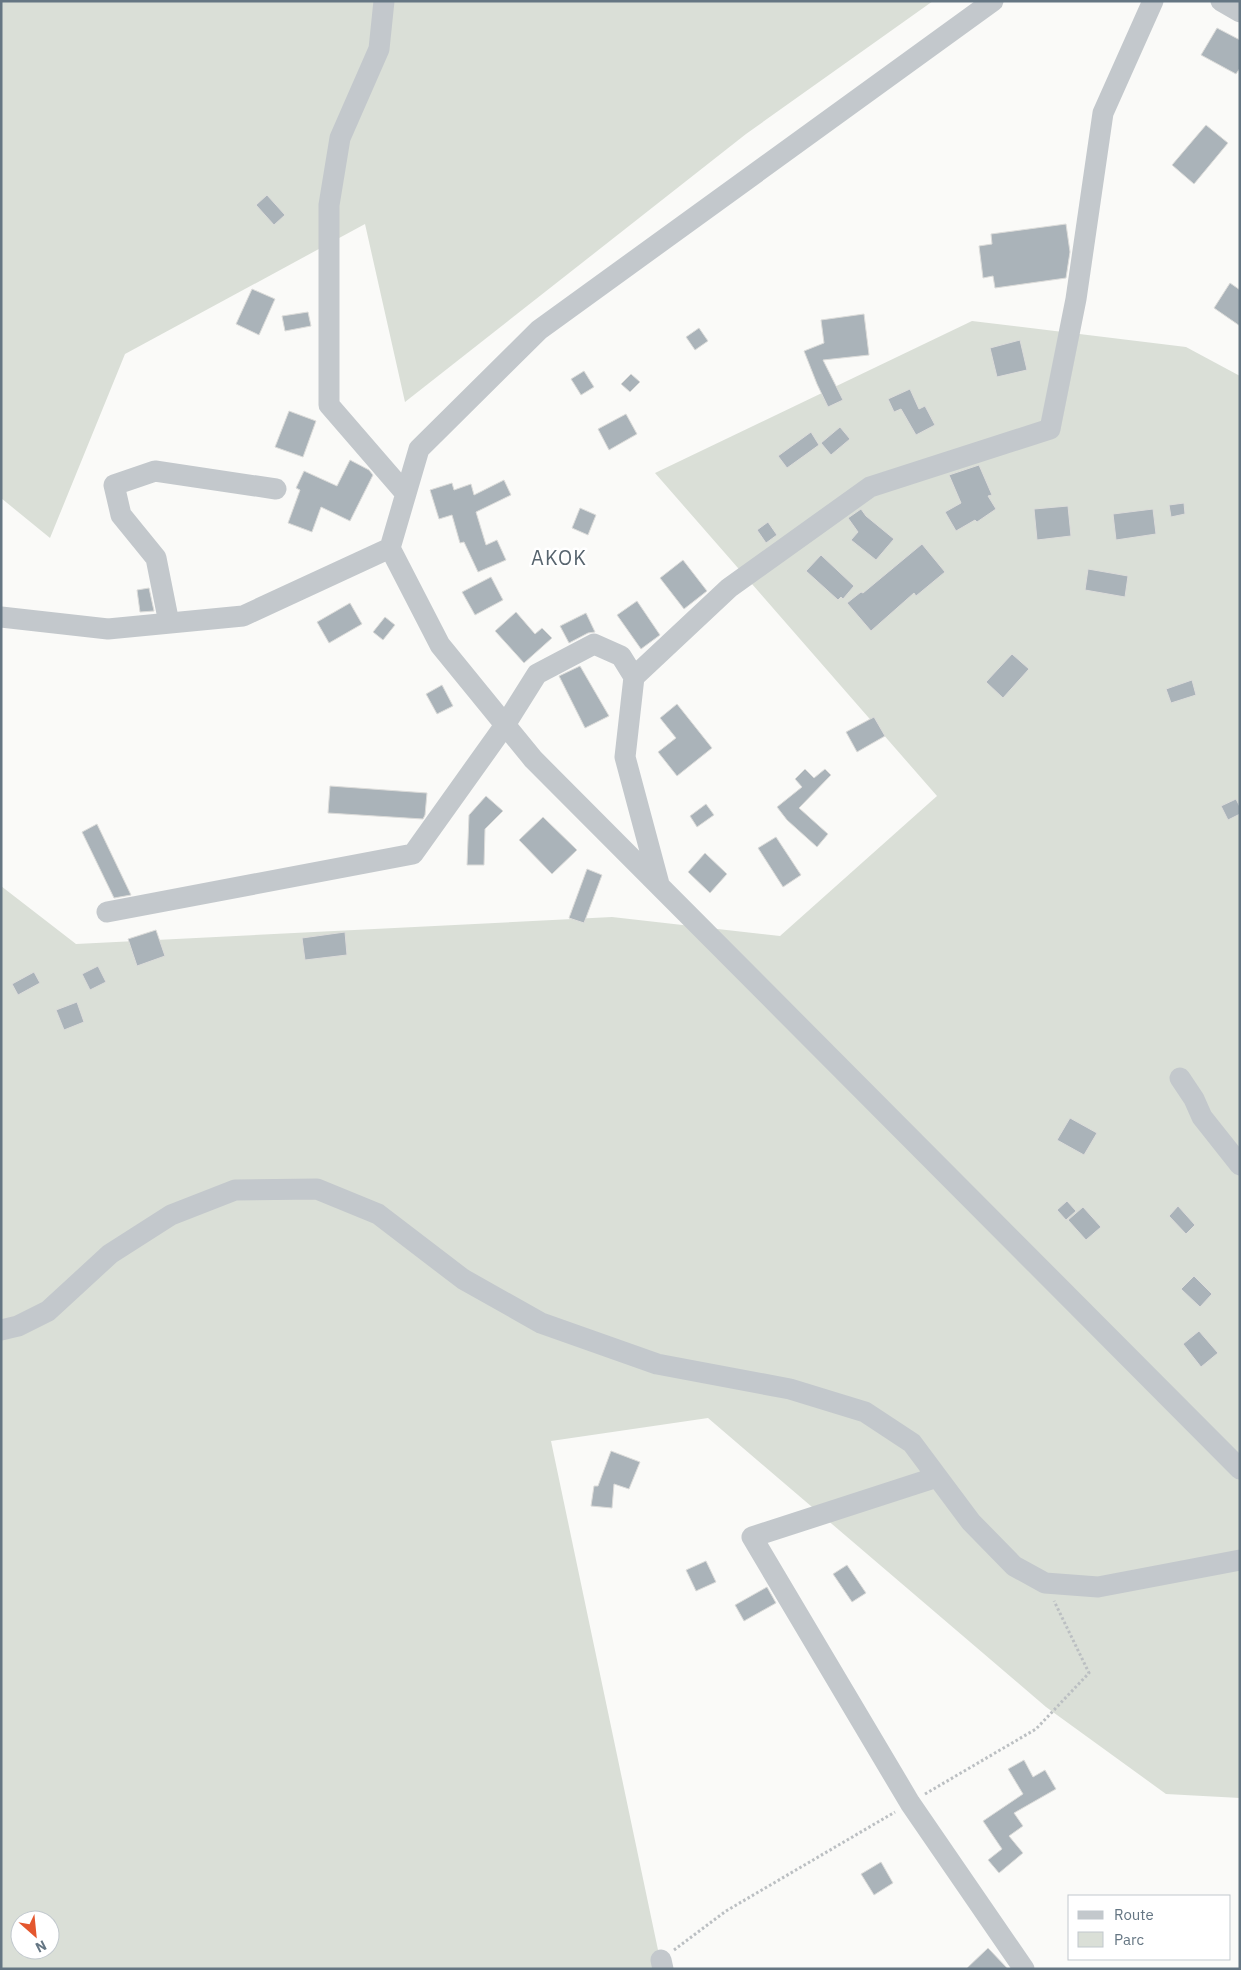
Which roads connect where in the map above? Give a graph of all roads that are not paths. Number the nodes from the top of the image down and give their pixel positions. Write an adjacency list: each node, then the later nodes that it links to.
1 (384, 1): 7 (street)
2 (993, 1): 7 (street)
3 (1152, 1): 11 (street)
4 (1221, 1): 5 (street)
5 (1240, 12)
6 (276, 489): 10 (street)
7 (406, 494): 8 (street)
8 (390, 548): 10 (street); 12 (street)
9 (1, 617): 10 (street)
10 (168, 623)
11 (634, 677): 12 (street); 13 (street)
12 (505, 725): 13 (street); 14 (street)
13 (660, 886): 18 (street)
14 (107, 912)
15 (1180, 1078): 16 (street)
16 (1240, 1165)
17 (1, 1330): 19 (street)
18 (1240, 1469)
19 (937, 1477): 20 (street); 21 (street)
20 (1240, 1560)
21 (1024, 1969)

